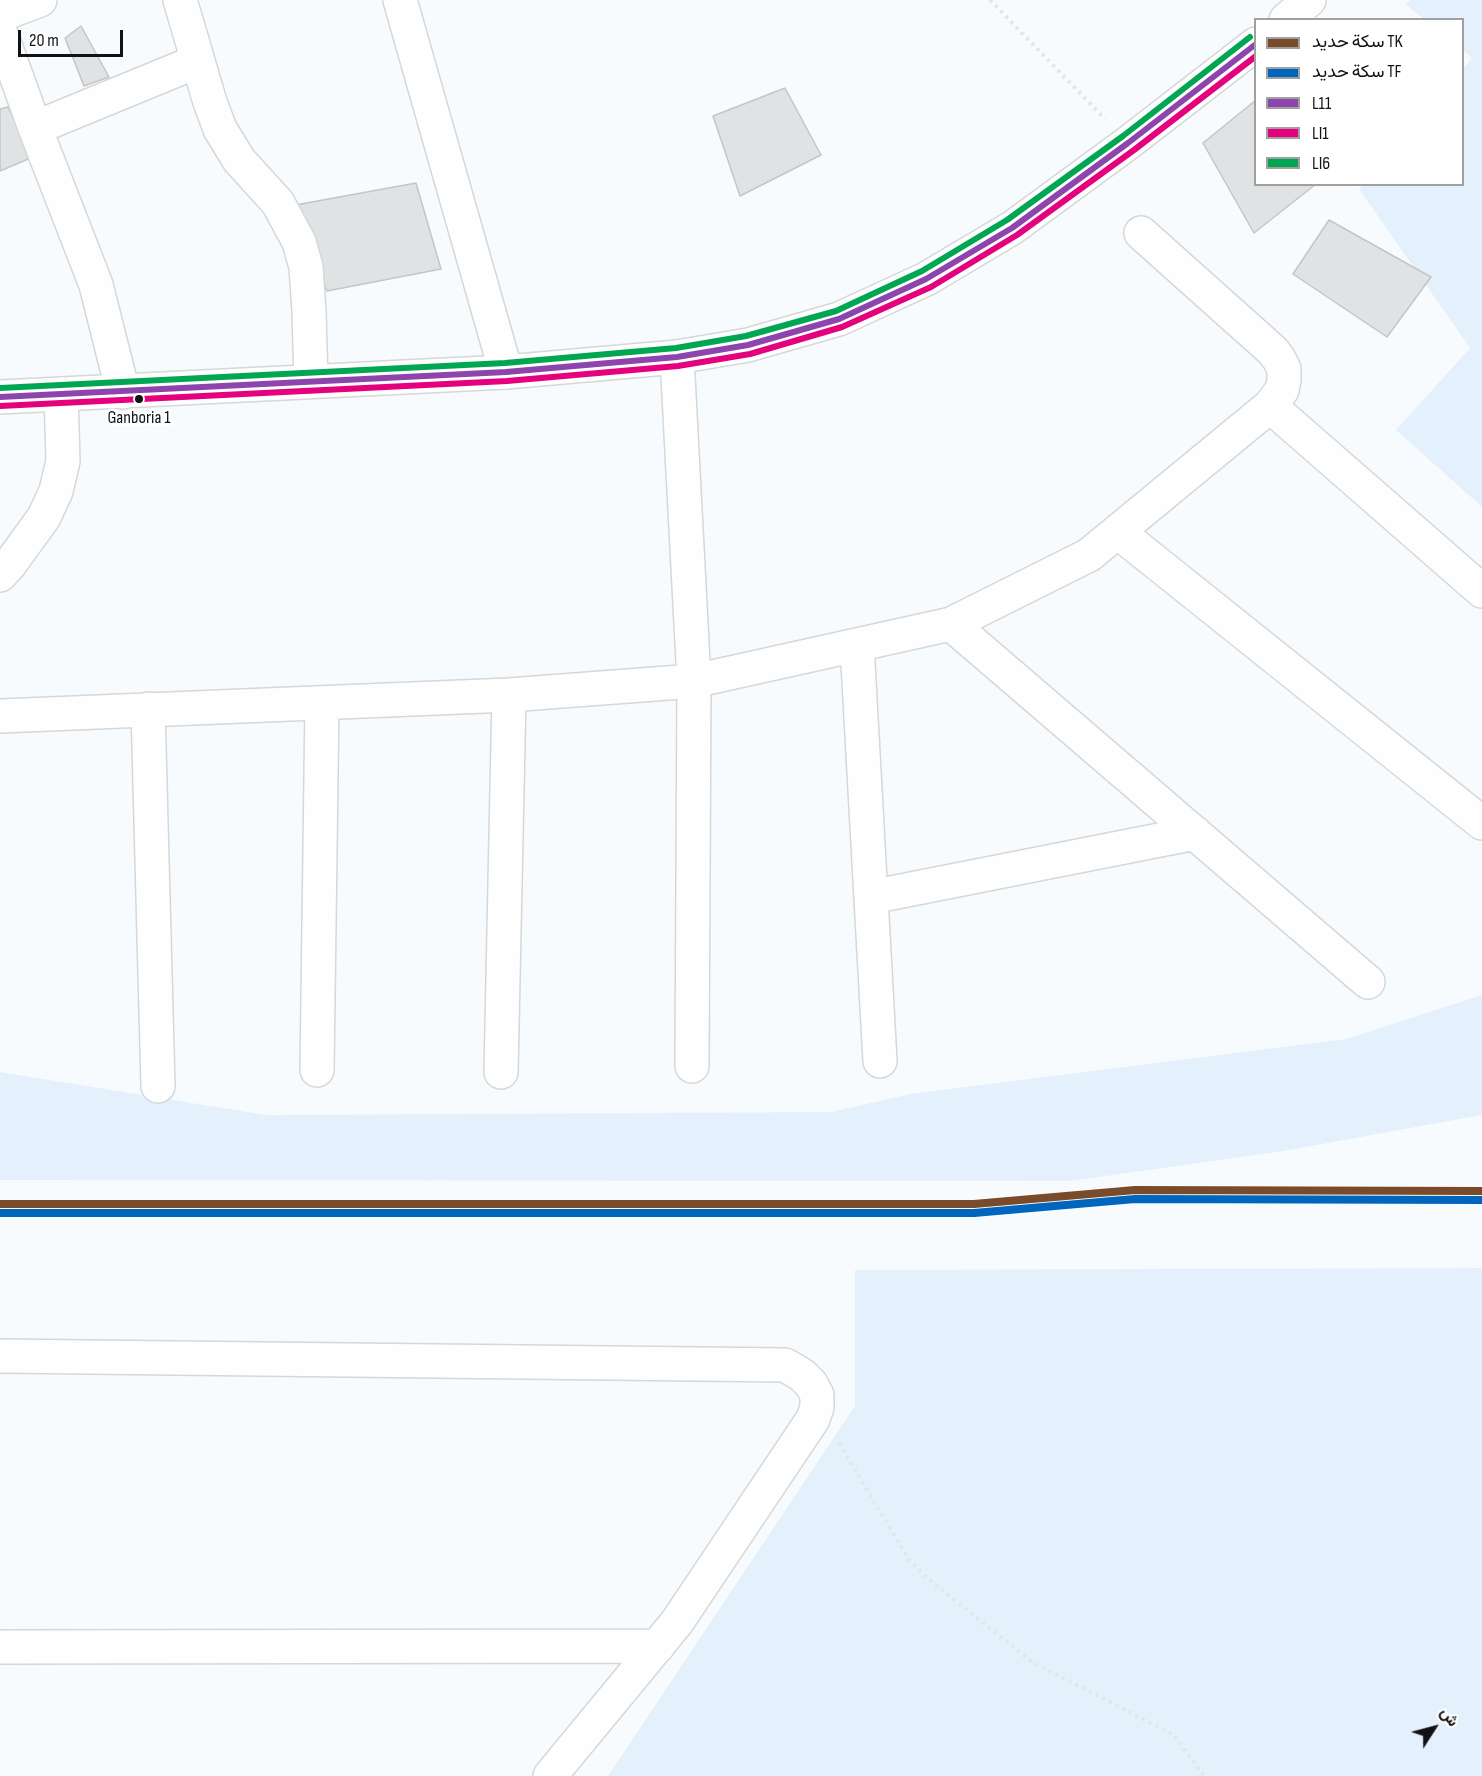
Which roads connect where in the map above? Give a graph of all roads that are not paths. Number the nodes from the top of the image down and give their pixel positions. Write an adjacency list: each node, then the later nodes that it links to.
1 (40, 0): 5 (street)
2 (400, 0): 13 (street)
3 (1309, 0): 6 (street)
4 (188, 2): 9 (street)
5 (0, 15)
6 (1288, 18)
7 (0, 31): 10 (street)
8 (1254, 46): 12 (street)
9 (198, 61): 10 (street); 14 (street)
10 (35, 128): 15 (street)
11 (1141, 233): 18 (street)
12 (677, 357): 13 (street); 24 (street)
13 (506, 372): 14 (street)
14 (311, 381): 15 (street)
15 (123, 392): 16 (street)
16 (61, 394): 17 (street); 20 (street)
17 (0, 397)
18 (1270, 406): 19 (street); 21 (street)
19 (1118, 532): 22 (street); 29 (street)
20 (0, 574)
21 (1482, 591)
22 (951, 624): 23 (street); 30 (street)
23 (857, 645): 24 (street); 31 (street)
24 (694, 681): 25 (street); 34 (street)
25 (509, 695): 26 (street); 36 (street)
26 (322, 703): 27 (street); 35 (street)
27 (148, 709): 28 (street); 37 (street)
28 (0, 716)
29 (1482, 823)
30 (1195, 833): 31 (street); 32 (street)
31 (871, 897): 33 (street)
32 (1368, 982)
33 (880, 1061)
34 (692, 1066)
35 (317, 1070)
36 (501, 1072)
37 (158, 1086)
38 (0, 1356): 39 (street)
39 (658, 1646): 40 (street); 41 (street)
40 (0, 1647)
41 (550, 1776)

